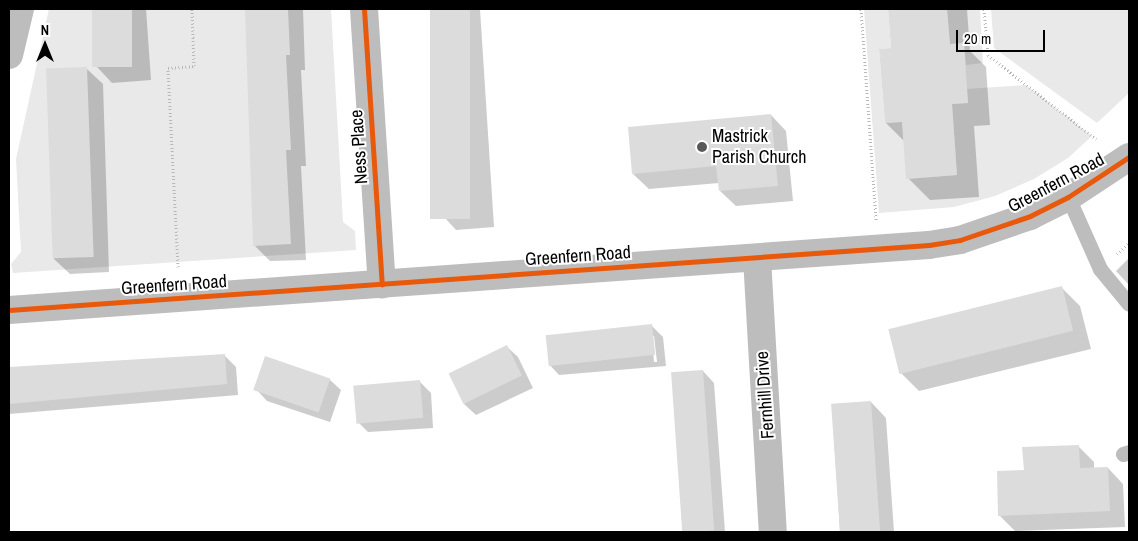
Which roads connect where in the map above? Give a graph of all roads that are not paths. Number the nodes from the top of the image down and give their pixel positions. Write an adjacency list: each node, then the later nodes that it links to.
1 (20, 9): 3 (street)
2 (364, 9): 7 (street, Ness Place)
3 (9, 55)
4 (1129, 157): 5 (street, Greenfern Road)
5 (1068, 197): 6 (street, Greenfern Road); 8 (lane)
6 (757, 258): 7 (street, Greenfern Road); 10 (street, Fernhill Drive)
7 (382, 284): 9 (street, Greenfern Road)
8 (1129, 304)
9 (9, 310)
10 (773, 532)

